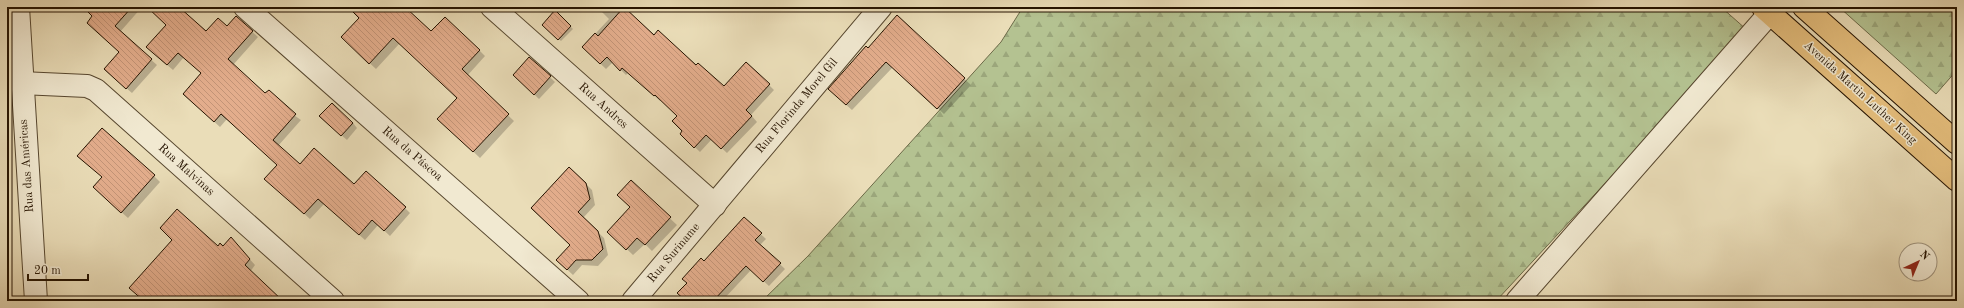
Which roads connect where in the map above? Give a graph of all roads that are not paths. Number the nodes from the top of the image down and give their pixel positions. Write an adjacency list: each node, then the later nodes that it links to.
1 (18, 7): 7 (street, Rua das Américas)
2 (245, 7): 13 (street, Rua da Páscoa)
3 (492, 7): 10 (street, Rua Andres)
4 (1804, 7): 8 (main road)
5 (872, 10): 10 (street, Rua Florinda Morel Gil)
6 (1767, 10): 9 (main road, Avenida Martin Luther King); 15 (street)
7 (21, 83): 11 (street, Rua das Américas); 12 (street, Rua Malvinas)
8 (1957, 143)
9 (1957, 180)
10 (715, 205): 14 (street, Rua Suriname)
11 (36, 301)
12 (333, 301)
13 (578, 301)
14 (634, 301)
15 (1517, 301)

